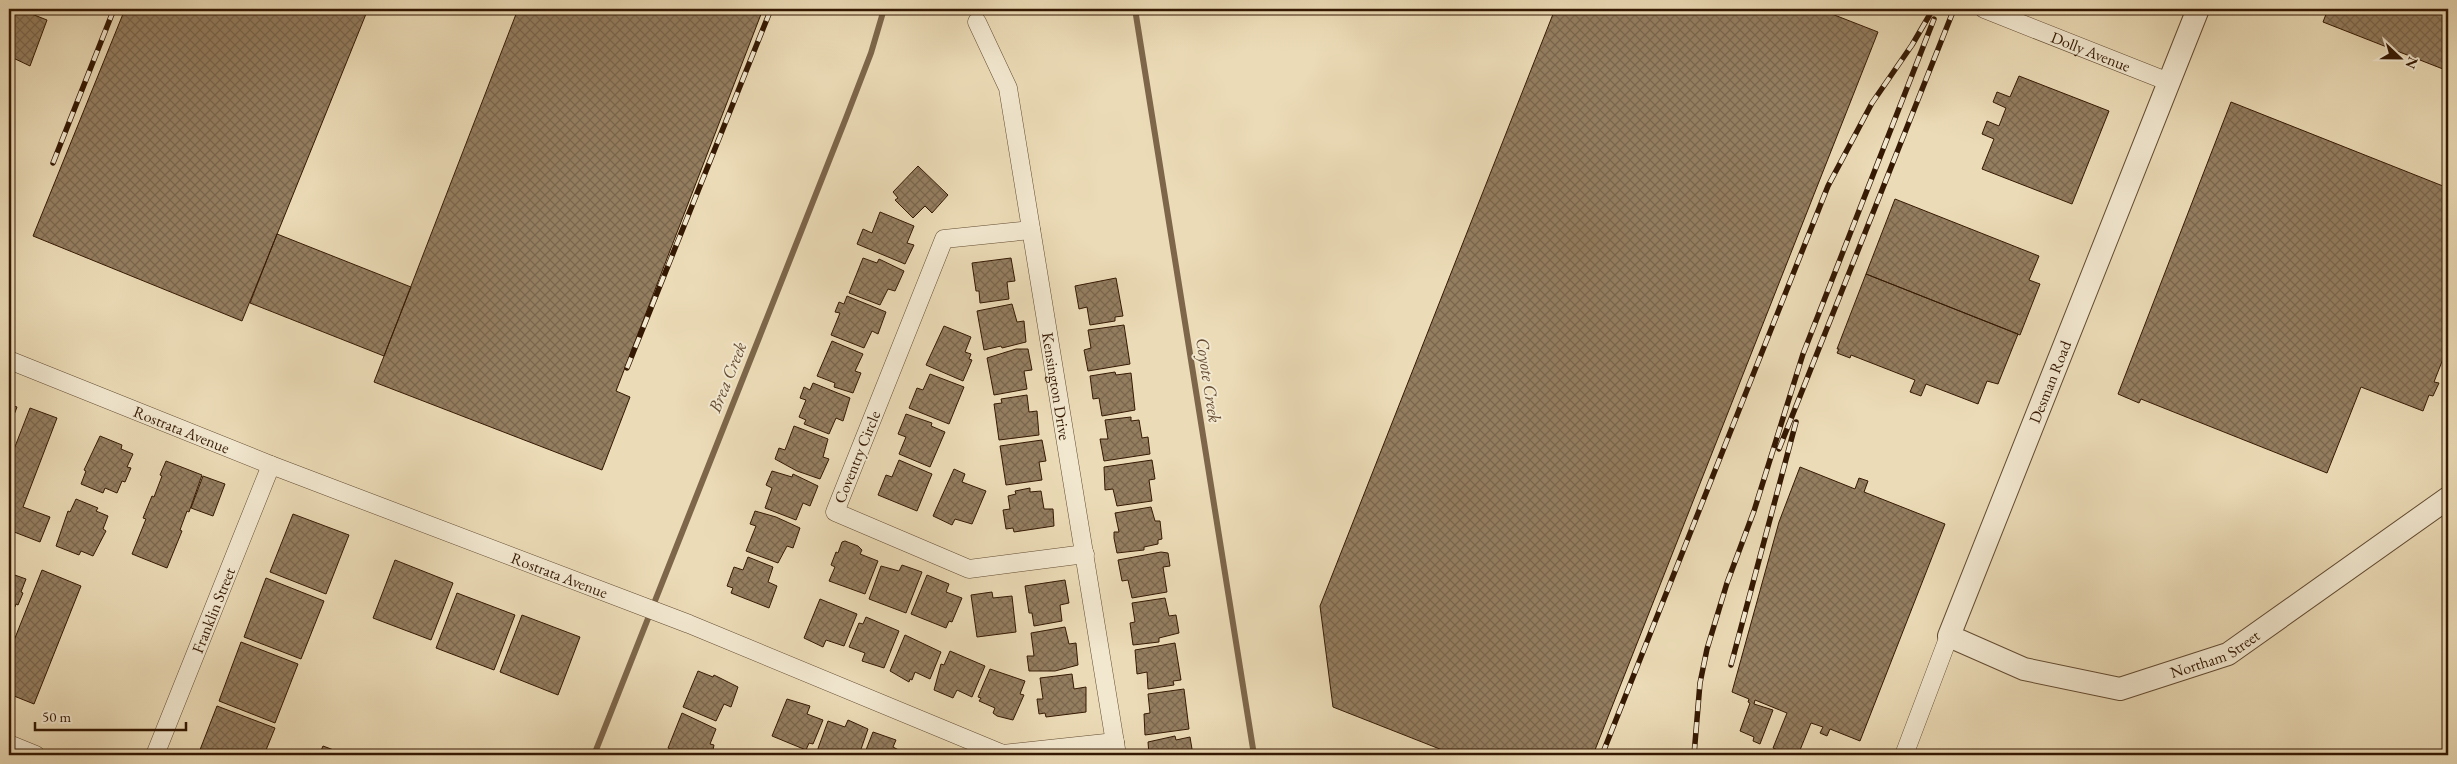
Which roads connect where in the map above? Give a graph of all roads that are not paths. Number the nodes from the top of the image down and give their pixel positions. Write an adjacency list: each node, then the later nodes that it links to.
1 (1984, 9): 4 (street, Dolly Avenue)
2 (2198, 9): 4 (street, Desman Road)
3 (977, 22): 5 (street, Kensington Drive)
4 (2169, 82): 10 (street, Desman Road)
5 (1030, 230): 9 (street, Kensington Drive); 9 (street, Coventry Circle)
6 (9, 360): 7 (street, Rostrata Avenue)
7 (271, 465): 12 (street, Rostrata Avenue); 14 (street, Franklin Street)
8 (2448, 498): 10 (street, Northam Street)
9 (1085, 554): 12 (street, Kensington Drive)
10 (1949, 636): 15 (street, Desman Road)
11 (9, 744): 13 (street)
12 (1116, 749)
13 (36, 755)
14 (155, 755)
15 (1904, 755)

